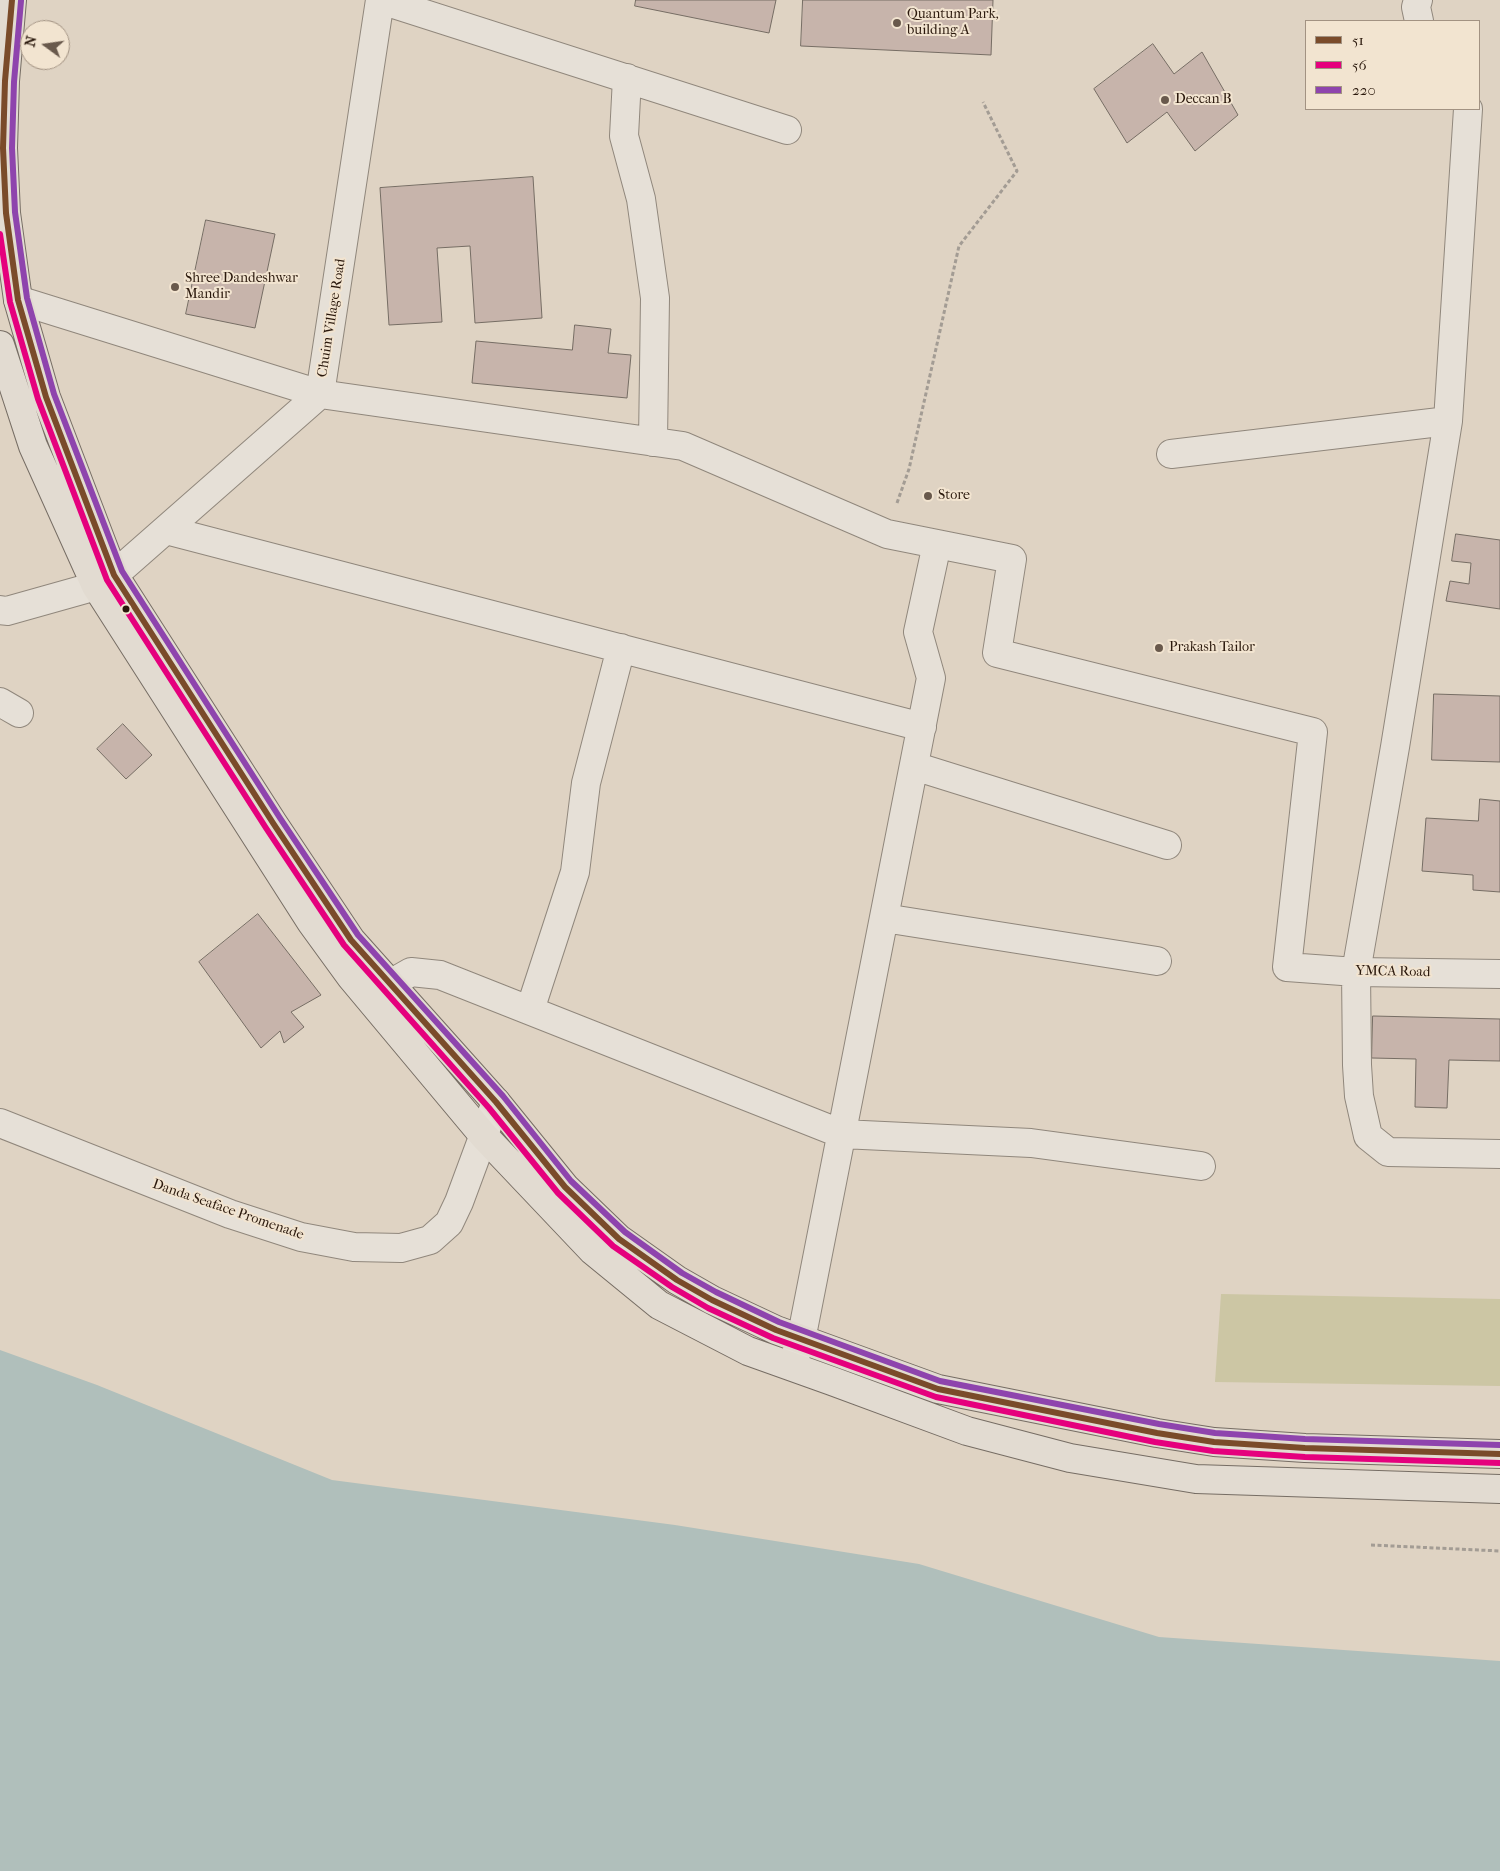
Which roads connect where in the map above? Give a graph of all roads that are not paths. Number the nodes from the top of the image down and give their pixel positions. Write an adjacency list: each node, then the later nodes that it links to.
1 (12, 0): 8 (main road)
2 (380, 0): 5 (street); 11 (street, Chuim Village Road)
3 (1418, 0): 4 (street)
4 (1419, 20)
5 (626, 78): 7 (street); 13 (street)
6 (1468, 110): 12 (street)
7 (787, 130)
8 (1, 148): 9 (main road)
9 (18, 300): 11 (street); 17 (main road)
10 (0, 345): 17 (main road)
11 (320, 394): 13 (street); 15 (street, Chuim Village Road)
12 (1448, 421): 14 (street); 25 (street)
13 (653, 442): 16 (street)
14 (1171, 454)
15 (166, 530): 17 (street, Chuim Village Road); 19 (street)
16 (937, 544): 20 (street); 25 (street, YMCA Road)
17 (105, 580): 18 (street); 27 (main road); 32 (main road)
18 (0, 610)
19 (621, 648): 20 (street); 28 (street)
20 (922, 726): 21 (street)
21 (914, 766): 22 (street); 23 (street)
22 (1167, 845)
23 (884, 918): 24 (street); 31 (street)
24 (1157, 961)
25 (1356, 972): 26 (street, YMCA Road); 33 (street)
26 (1500, 974)
27 (390, 984): 28 (street); 29 (main road)
28 (530, 1010): 31 (street)
29 (496, 1102): 32 (street, Danda Seaface Promenade); 35 (main road)
30 (0, 1123): 32 (street, Danda Seaface Promenade)
31 (842, 1134): 34 (street); 35 (street)
32 (483, 1135): 36 (main road)
33 (1500, 1154)
34 (1201, 1166)
35 (801, 1340): 36 (street); 37 (main road)
36 (792, 1367): 39 (main road)
37 (1024, 1407): 38 (main road); 39 (main road)
38 (1200, 1440): 40 (main road); 41 (main road)
39 (1015, 1444): 41 (main road)
40 (1500, 1454)
41 (1196, 1479): 42 (main road)
42 (1500, 1489)

